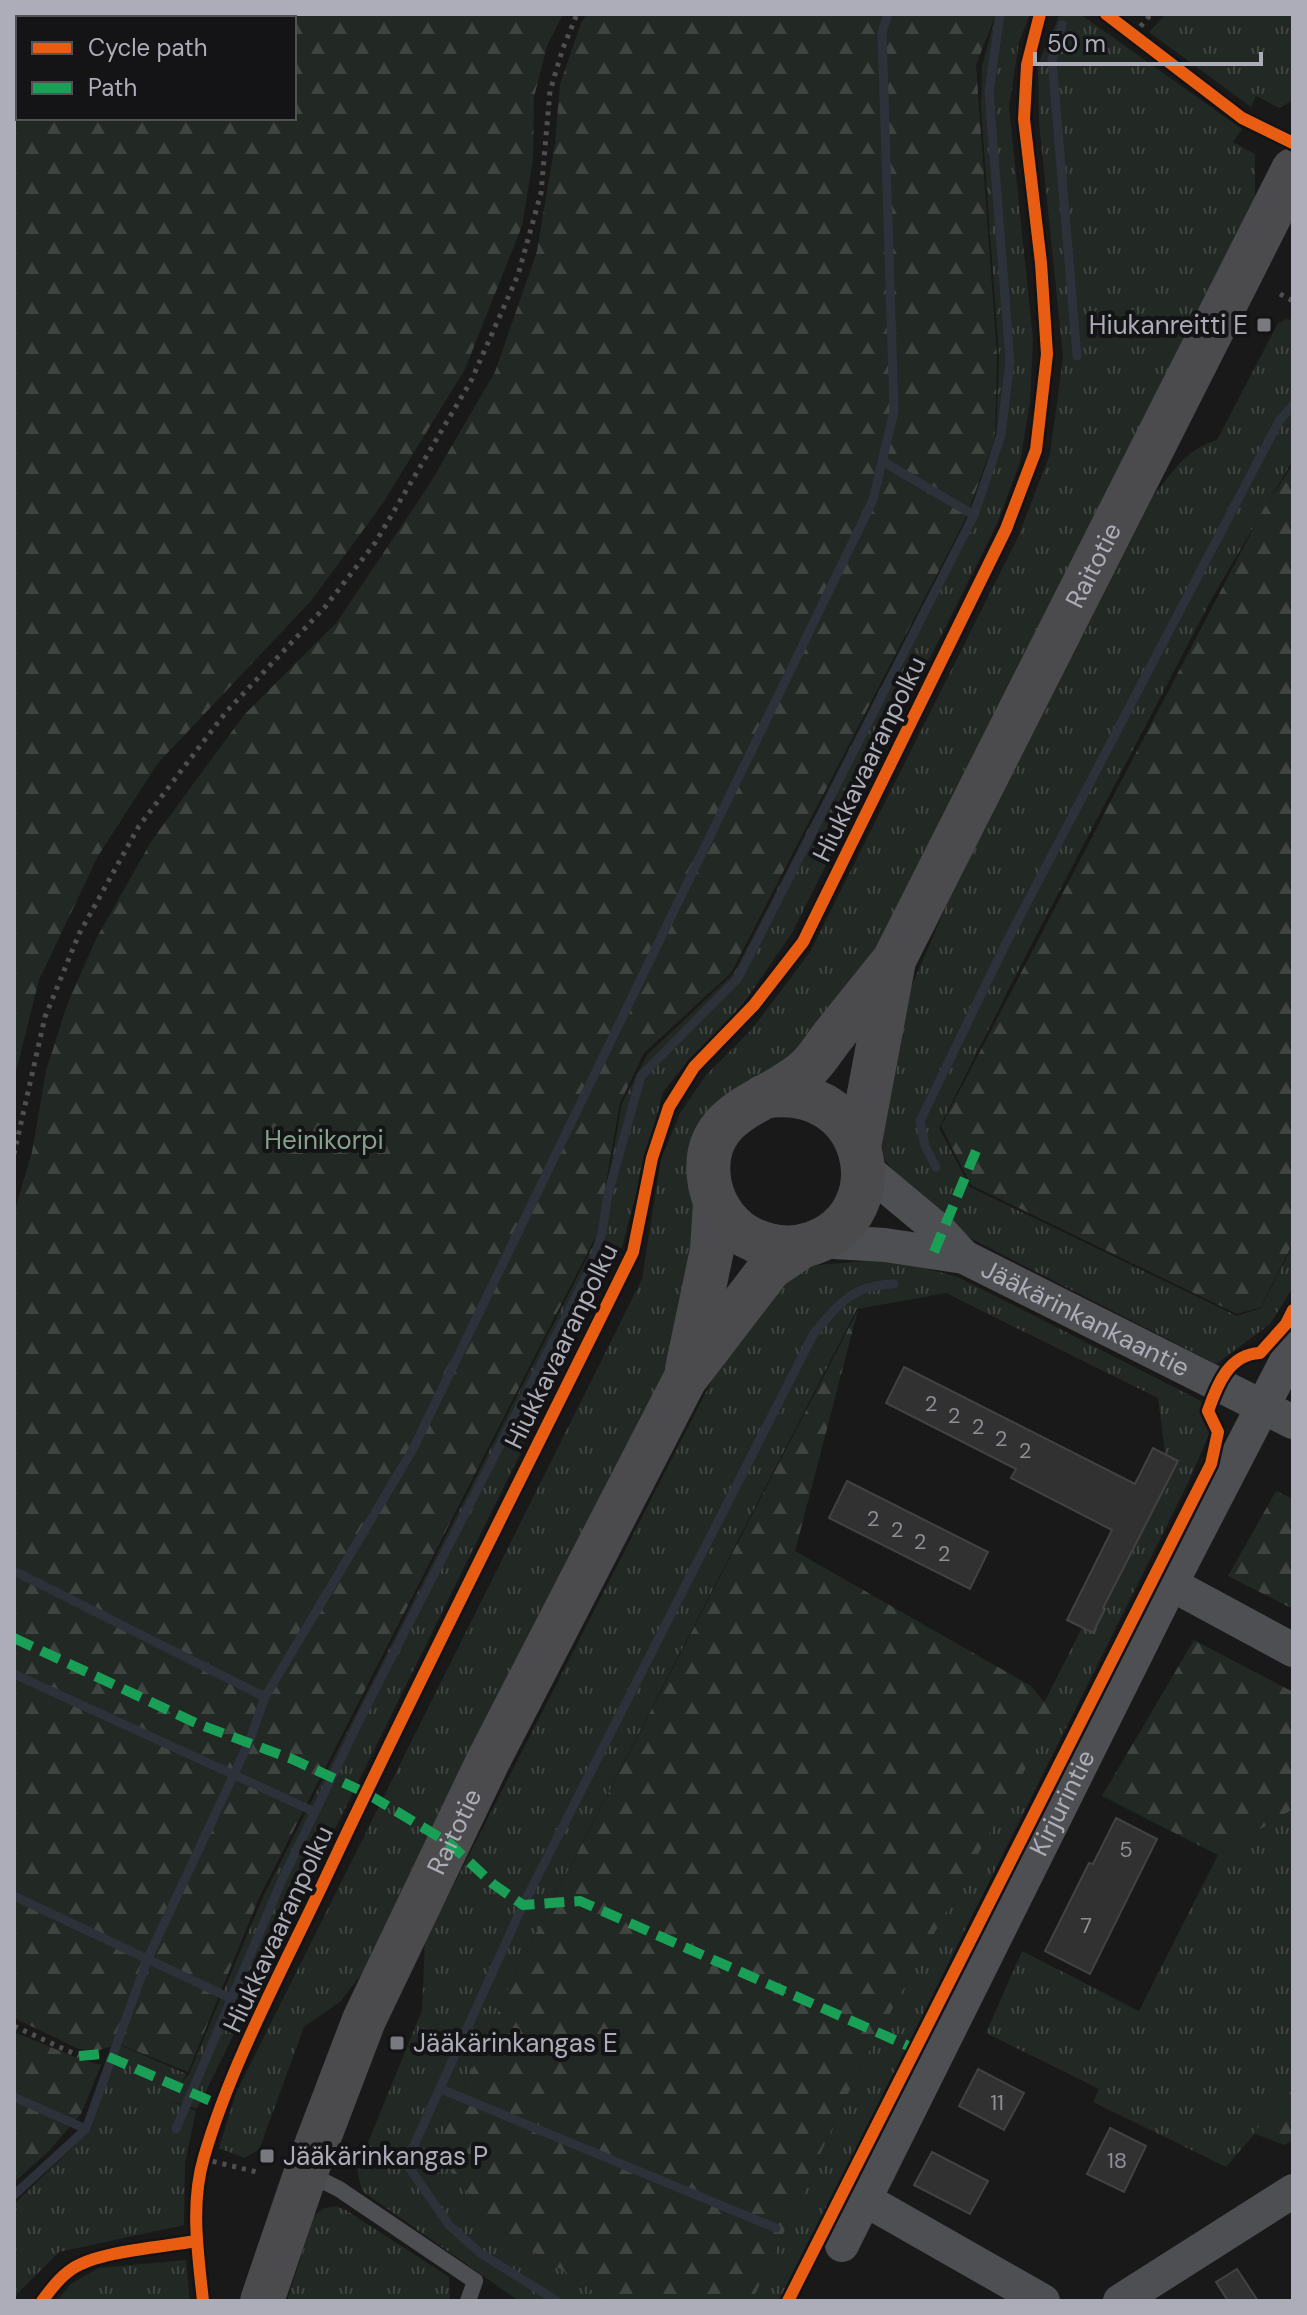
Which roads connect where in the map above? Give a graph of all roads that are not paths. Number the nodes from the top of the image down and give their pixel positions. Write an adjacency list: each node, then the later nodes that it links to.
1 (1290, 175): 2 (main road, Raitotie)
2 (894, 960): 3 (main road, Raitotie); 4 (main road, Raitotie)
3 (763, 1097): 4 (main road); 5 (main road, Raitotie)
4 (861, 1157): 6 (main road, Raitotie); 7 (street, Jääkärinkankaantie)
5 (715, 1202): 6 (main road); 9 (main road, Raitotie)
6 (809, 1244): 7 (street, Jääkärinkankaantie); 9 (main road, Raitotie)
7 (964, 1257): 10 (street, Jääkärinkankaantie)
8 (1293, 1348): 10 (street, Kirjurintie)
9 (685, 1379): 14 (main road, Raitotie)
10 (1262, 1406): 11 (street, Jääkärinkankaantie); 12 (street, Kirjurintie)
11 (1293, 1422)
12 (1171, 1584): 13 (street); 16 (street, Kirjurintie)
13 (1293, 1650)
14 (306, 2172): 18 (main road, Raitotie); 19 (lane)
15 (1293, 2191): 21 (street)
16 (864, 2199): 17 (street, Kirjurintie); 20 (street)
17 (842, 2245)
18 (262, 2301)
19 (468, 2301)
20 (1043, 2301)
21 (1120, 2301)

